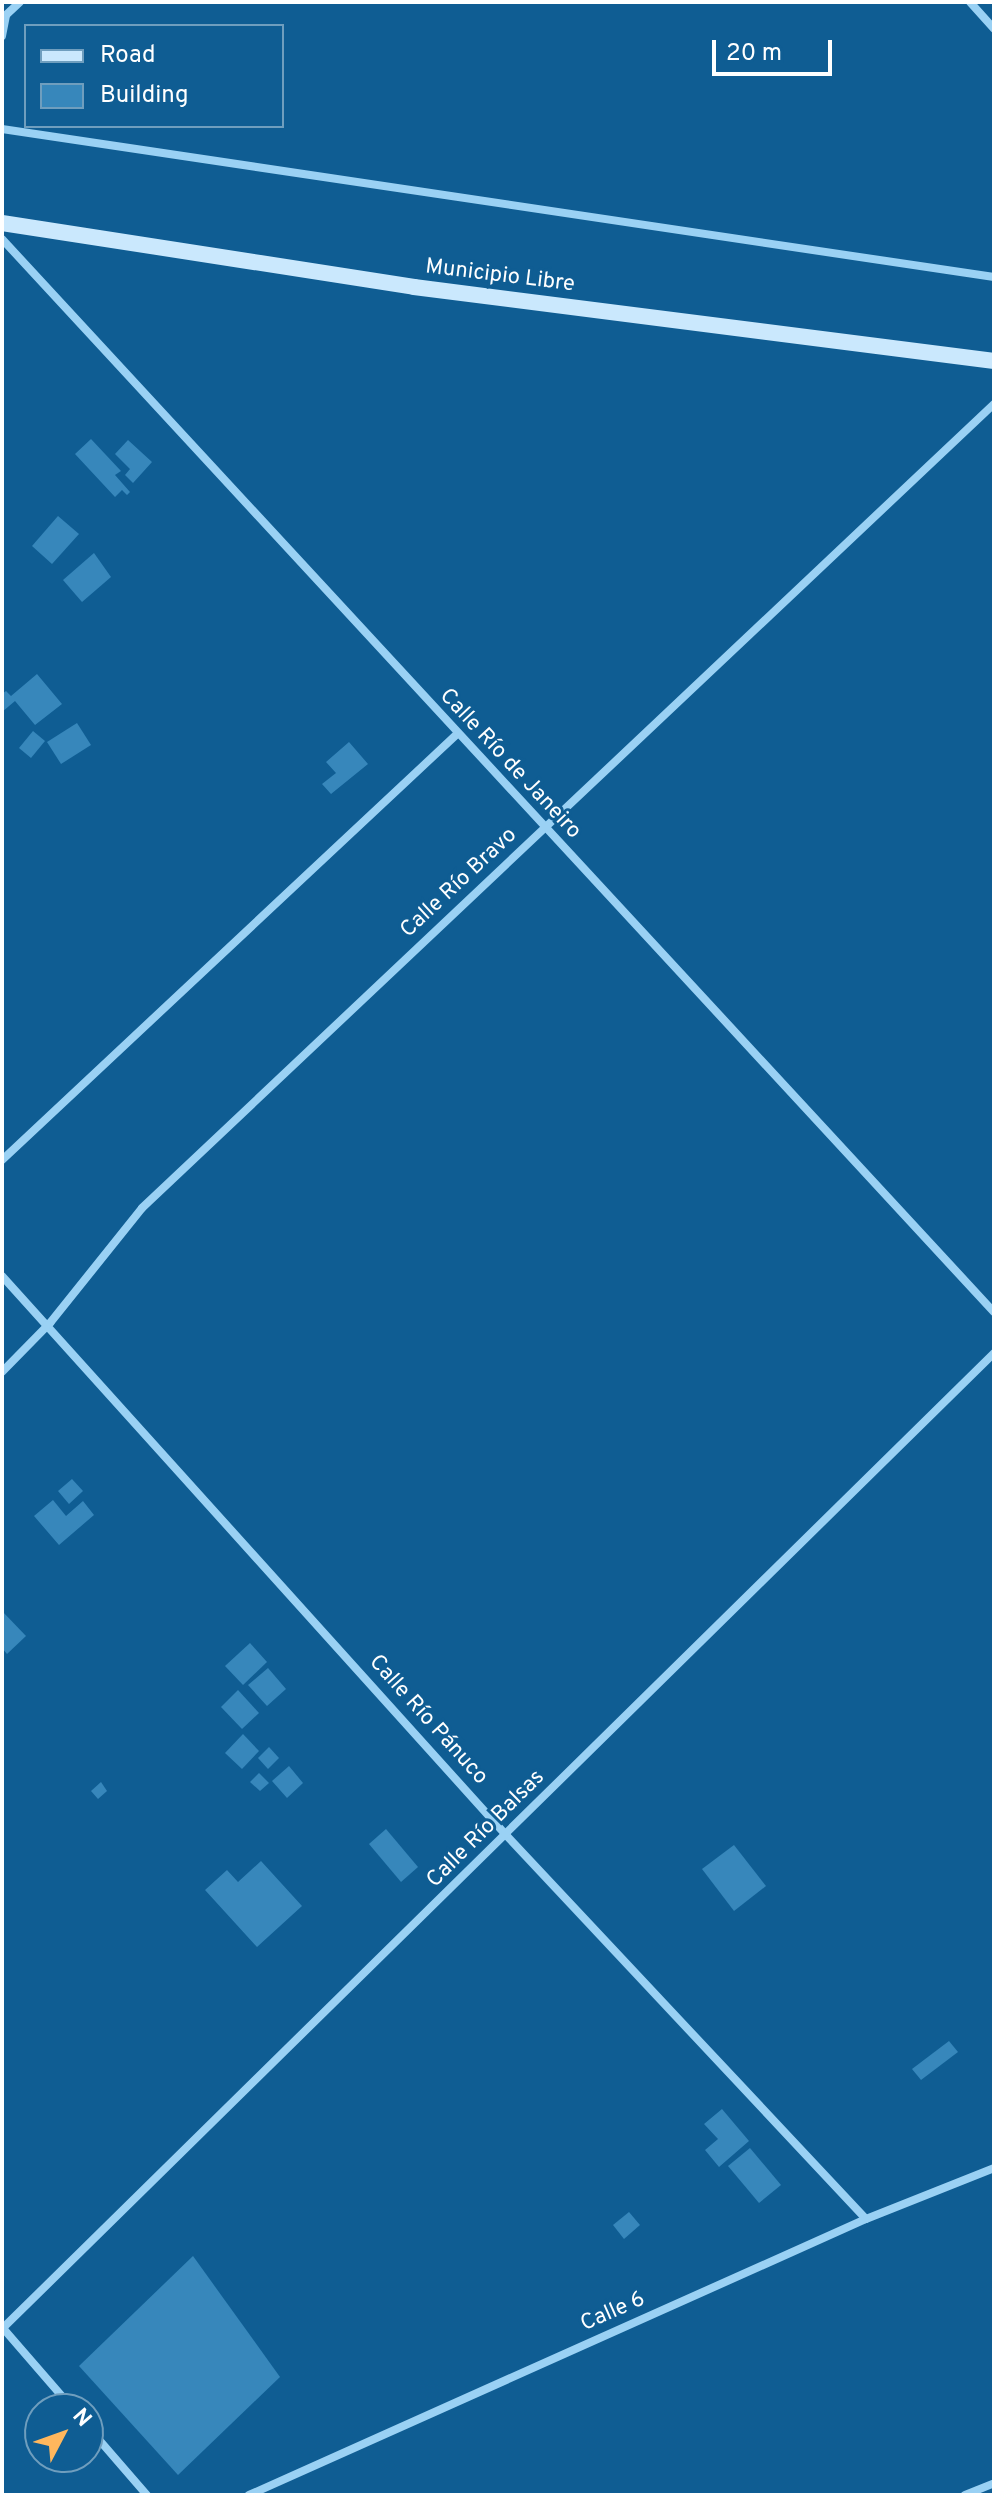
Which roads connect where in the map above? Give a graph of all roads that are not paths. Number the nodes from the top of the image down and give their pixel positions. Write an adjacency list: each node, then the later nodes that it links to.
1 (20, 2): 3 (street)
2 (970, 2): 4 (street)
3 (4, 13): 5 (street)
4 (994, 29)
5 (2, 36)
6 (2, 129): 9 (street)
7 (2, 223): 10 (street, Municipio Libre)
8 (2, 239): 12 (street, Calle Río de Janeiro)
9 (994, 277)
10 (994, 361)
11 (994, 404): 13 (street, Calle Río Bravo)
12 (457, 734): 13 (street, Calle Río de Janeiro); 14 (street)
13 (544, 828): 16 (street, Calle Río de Janeiro); 17 (street, Calle Río Bravo)
14 (2, 1160)
15 (2, 1276): 17 (street, Calle Río Pánuco)
16 (994, 1312)
17 (50, 1323): 19 (street, Calle Río Bravo); 20 (street, Calle Río Pánuco)
18 (994, 1353): 20 (street, Calle Río Balsas)
19 (2, 1372)
20 (506, 1835): 22 (street, Calle Río Pánuco); 23 (street, Calle Río Balsas)
21 (994, 2168): 22 (street, Calle 6)
22 (866, 2219): 28 (street, Calle 6)
23 (2, 2328): 24 (street)
24 (59, 2393)
25 (104, 2445): 27 (street)
26 (994, 2483): 29 (street)
27 (147, 2495)
28 (249, 2495)
29 (965, 2495)

